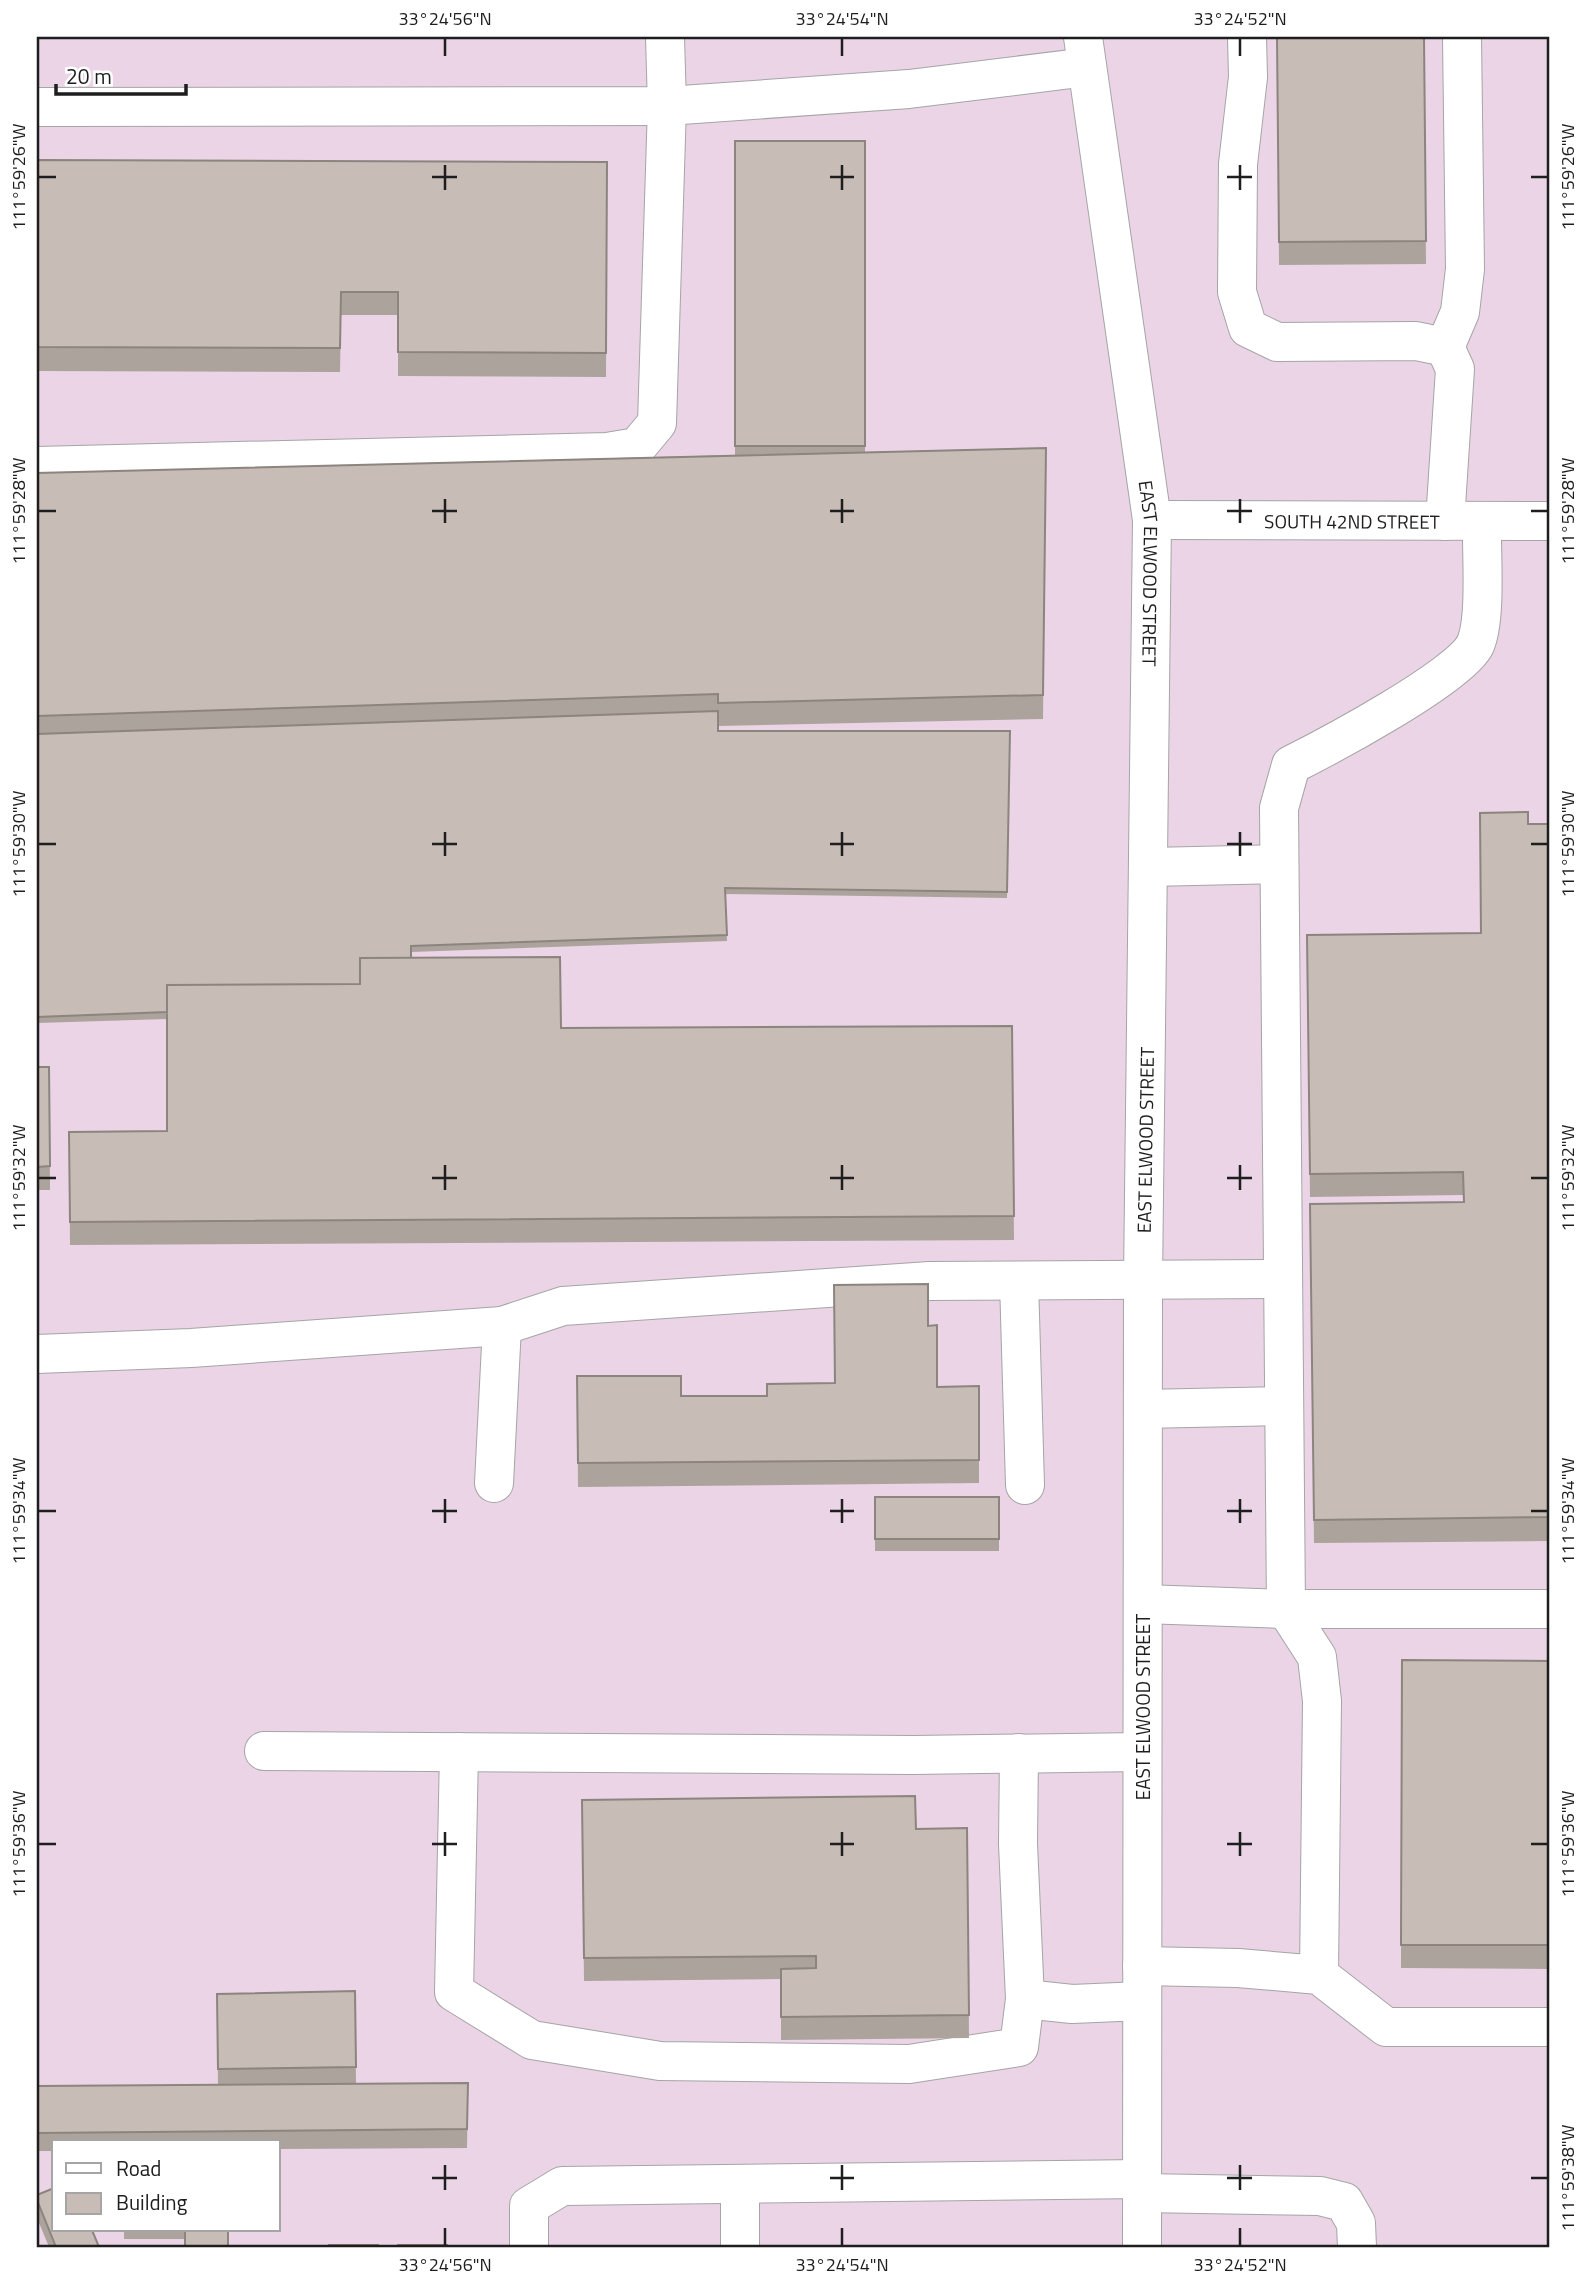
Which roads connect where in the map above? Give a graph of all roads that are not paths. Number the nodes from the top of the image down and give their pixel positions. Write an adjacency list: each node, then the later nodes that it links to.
1 (665, 37): 5 (street)
2 (1247, 37): 7 (street)
3 (1462, 37): 7 (street)
4 (1085, 52): 5 (street); 9 (street, EAST ELWOOD STREET)
5 (667, 106): 6 (street); 8 (street)
6 (37, 107)
7 (1444, 347): 10 (street)
8 (37, 466)
9 (1152, 520): 10 (street, SOUTH 42ND STREET); 13 (street, EAST ELWOOD STREET)
10 (1463, 521): 11 (street, SOUTH 42ND STREET); 12 (street)
11 (1550, 521)
12 (1279, 864): 13 (street); 14 (street)
13 (1150, 867): 15 (street, EAST ELWOOD STREET)
14 (1283, 1279): 15 (street); 19 (street)
15 (1143, 1280): 16 (street); 20 (street, EAST ELWOOD STREET)
16 (1019, 1281): 17 (street); 22 (street)
17 (502, 1326): 18 (street); 21 (street)
18 (37, 1354)
19 (1283, 1406): 20 (street); 24 (street)
20 (1143, 1409): 23 (street, EAST ELWOOD STREET)
21 (494, 1483)
22 (1025, 1485)
23 (1143, 1604): 24 (street); 28 (street, EAST ELWOOD STREET)
24 (1286, 1609): 25 (street); 30 (street)
25 (1550, 1609)
26 (264, 1751): 27 (street)
27 (458, 1752): 29 (street); 32 (street)
28 (1142, 1752): 29 (street); 31 (street, EAST ELWOOD STREET)
29 (1020, 1754): 32 (street)
30 (1319, 1975): 31 (street); 33 (street)
31 (1142, 1983): 32 (street); 35 (street, EAST ELWOOD STREET)
32 (1025, 1999)
33 (1550, 2026)
34 (740, 2184): 35 (street); 36 (street); 37 (street)
35 (1142, 2186): 38 (street, EAST ELWOOD STREET); 39 (street)
36 (529, 2247)
37 (740, 2247)
38 (1142, 2247)
39 (1357, 2247)

